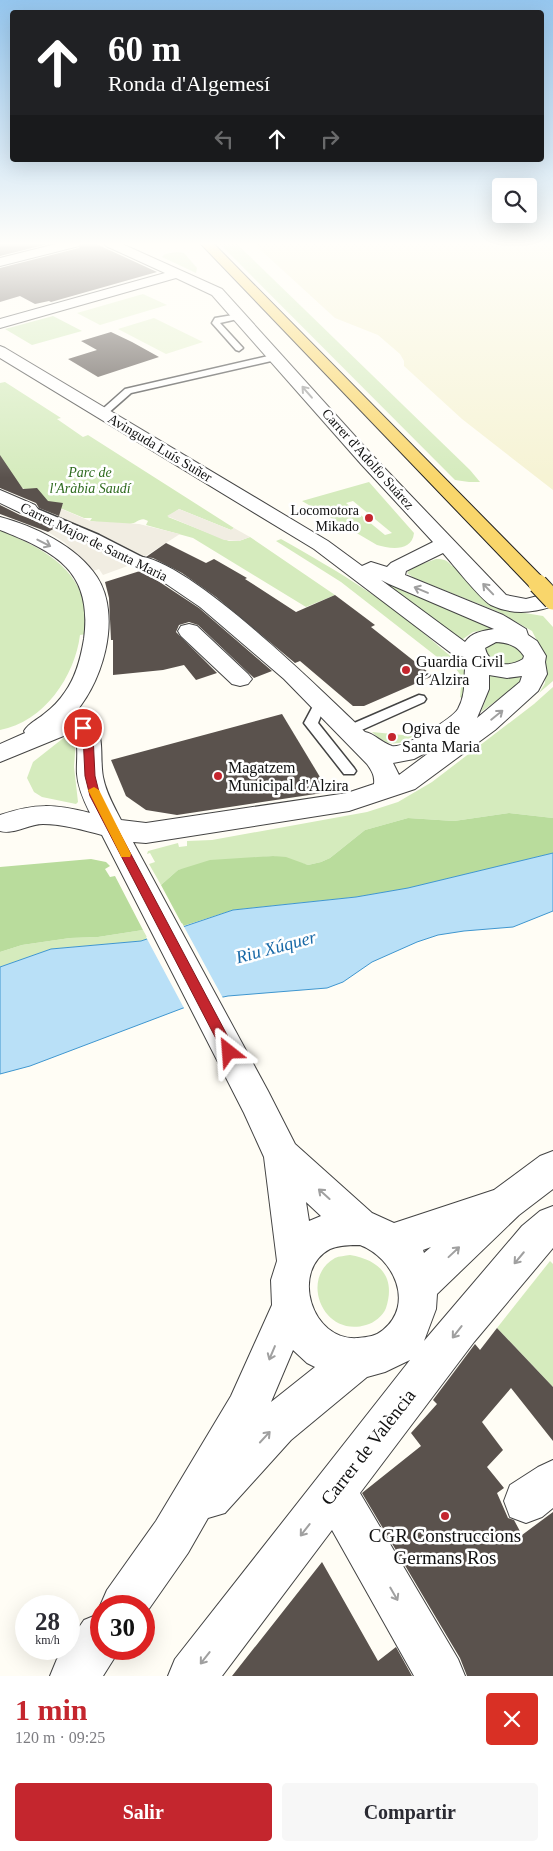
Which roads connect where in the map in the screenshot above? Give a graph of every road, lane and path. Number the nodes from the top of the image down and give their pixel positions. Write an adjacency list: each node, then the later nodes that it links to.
1 (217, 321): 4 (lane)
2 (244, 321): 6 (street, Carrer d'Adolfo Suárez)
3 (282, 321): 17 (main road)
4 (239, 348)
5 (0, 351): 7 (street, Avinguda Luís Suñer)
6 (277, 357): 7 (lane); 11 (street, Carrer d'Adolfo Suárez, one-way to 6)
7 (103, 413): 12 (street, Avinguda Luís Suñer)
8 (0, 496): 9 (street, Carrer Major de Santa Maria)
9 (28, 509): 15 (street, Carrer Major de Santa Maria)
10 (0, 523): 28 (street, one-way to 28)
11 (445, 544): 14 (street); 17 (street, Carrer d'Adolfo Suárez, one-way to 11)
12 (321, 545): 13 (street, Avinguda Luís Suñer); 22 (street, Avinguda Luís Suñer)
13 (347, 557): 14 (street); 16 (street, Avinguda Luís Suñer)
14 (410, 560): 16 (street)
15 (138, 561): 19 (street, Carrer Major de Santa Maria)
16 (396, 580): 21 (street, Avinguda Luís Suñer, one-way to 16)
17 (548, 594)
18 (189, 631): 20 (street)
19 (245, 632): 20 (street); 25 (street, Carrer Major de Santa Maria)
20 (206, 647): 23 (street)
21 (530, 652): 22 (street); 22 (street); 31 (street, one-way to 21)
22 (475, 656): 27 (street)
23 (240, 679)
24 (420, 699): 26 (lane)
25 (324, 706): 26 (street, Carrer Major de Santa Maria); 30 (lane)
26 (352, 731): 27 (street); 31 (street)
27 (436, 738): 31 (street)
28 (0, 744)
29 (0, 754): 33 (street)
30 (349, 771)
31 (387, 787): 33 (street)
32 (3, 824): 33 (street); 34 (street)
33 (114, 830): 34 (street)
34 (133, 870): 35 (street)
35 (282, 1156): 39 (street, one-way to 35); 40 (street)
36 (553, 1168): 37 (street)
37 (506, 1203): 39 (street); 41 (street, one-way to 37)
38 (553, 1224): 44 (street, Carrer de València, one-way to 44)
39 (376, 1234): 40 (street); 41 (street)
40 (295, 1259): 42 (street)
41 (418, 1285): 43 (street)
42 (291, 1308): 43 (street); 45 (street, one-way to 45)
43 (357, 1359): 45 (street, one-way to 43)
44 (334, 1491): 49 (street, Carrer de València, one-way to 49); 50 (street, one-way to 50)
45 (172, 1537): 46 (street)
46 (131, 1595)
47 (90, 1653): 48 (street)
48 (74, 1676)
49 (192, 1676)
50 (441, 1676)

